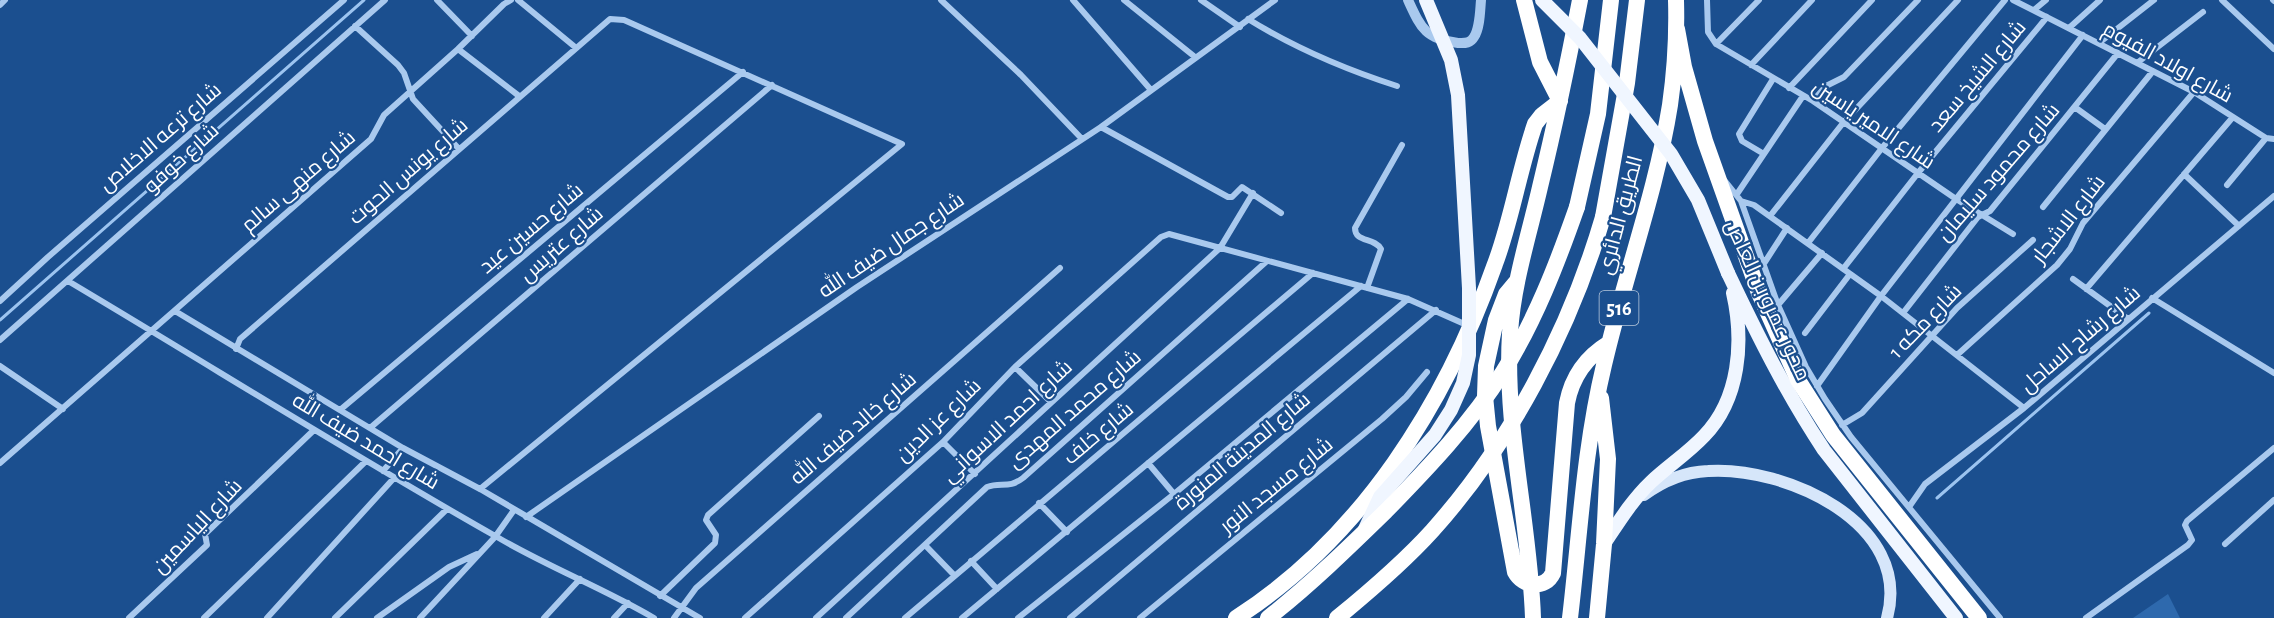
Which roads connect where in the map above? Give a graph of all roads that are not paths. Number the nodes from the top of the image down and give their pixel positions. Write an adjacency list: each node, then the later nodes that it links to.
1 (5, 0): 33 (street)
2 (344, 0): 112 (street, شارع ترعه الاخلاص)
3 (385, 0): 38 (street, شارع خوفو)
4 (437, 0): 43 (street)
5 (511, 0): 43 (street, شارع منهى سالم)
6 (518, 0): 46 (street)
7 (940, 0): 72 (street)
8 (1073, 0): 59 (street)
9 (1124, 0): 50 (street)
10 (1202, 0): 39 (street)
11 (1275, 0): 37 (street, شارع جمال ضيف الله)
12 (1408, 0): 14 (street)
13 (1426, 0): 159 (main road, bridge)
14 (1481, 0)
15 (1524, 0): 64 (highway)
16 (1542, 0): 102 (main road, محور عمرو بن العاص, bridge)
17 (1580, 0): 64 (highway)
18 (1611, 0): 159 (highway, الطريق الدائري, bridge)
19 (1636, 0): 194 (highway, الطريق الدائري / 516, bridge)
20 (1676, 0): 41 (highway, الطريق الدائري / 516)
21 (1707, 0): 45 (street)
22 (1759, 0): 45 (street)
23 (1812, 0): 52 (street)
24 (1872, 0): 58 (street)
25 (1918, 0): 65 (street)
26 (1958, 0): 68 (street)
27 (2004, 0): 75 (street)
28 (2013, 0): 34 (street, شارع اولاد الفيوم)
29 (2046, 0): 34 (street)
30 (2100, 0): 40 (street)
31 (2154, 0): 44 (street)
32 (2222, 0): 48 (street)
33 (0, 5)
34 (2034, 10): 36 (street, شارع اولاد الفيوم)
35 (2203, 12): 51 (street)
36 (2047, 17): 40 (street, شارع اولاد الفيوم); 79 (street, شارع الشيخ سعد)
37 (1248, 20): 39 (street, شارع جمال ضيف الله); 57 (street)
38 (356, 26): 60 (street); 106 (street, شارع خوفو)
39 (1240, 27): 50 (street, شارع جمال ضيف الله)
40 (2069, 28): 42 (street, شارع اولاد الفيوم)
41 (1677, 29): 78 (highway); 123 (highway, الطريق الدائري / 516)
42 (2084, 35): 44 (street, شارع اولاد الفيوم); 85 (street)
43 (472, 36): 47 (street, شارع منهى سالم)
44 (2099, 43): 49 (street, شارع اولاد الفيوم)
45 (1716, 44): 52 (street, شارع الامير ياسين)
46 (575, 47): 54 (street, شارع يونس الحوت); 62 (street, شارع يونس الحوت)
47 (458, 49): 60 (street, شارع منهى سالم); 62 (street)
48 (2274, 49)
49 (2118, 53): 51 (street, شارع اولاد الفيوم); 66 (street, شارع محمود سليمان)
50 (1195, 57): 59 (street, شارع جمال ضيف الله)
51 (2137, 63): 53 (street, شارع اولاد الفيوم)
52 (1751, 64): 55 (street, شارع الامير ياسين)
53 (2152, 71): 61 (street, شارع اولاد الفيوم); 70 (street)
54 (742, 72): 56 (street); 135 (street, شارع حسين عيد)
55 (1773, 79): 58 (street, شارع الامير ياسين); 77 (street)
56 (772, 85): 138 (street, شارع عتريس); 149 (street)
57 (1397, 86)
58 (1790, 88): 63 (street, شارع الامير ياسين)
59 (1151, 90): 69 (street, شارع جمال ضيف الله)
60 (409, 92): 76 (street); 115 (street, شارع منهى سالم)
61 (2194, 92): 67 (street, شارع اولاد الفيوم); 125 (street, شارع الاشجار)
62 (519, 96): 76 (street, شارع يونس الحوت)
63 (1803, 96): 65 (street, شارع الامير ياسين); 77 (street)
64 (1560, 101): 104 (highway); 118 (highway)
65 (1813, 101): 68 (street, شارع الامير ياسين)
66 (2076, 108): 70 (street); 88 (street, شارع محمود سليمان)
67 (2233, 117): 71 (street, شارع اولاد الفيوم); 80 (street)
68 (1844, 123): 75 (street, شارع الامير ياسين); 89 (street)
69 (1101, 127): 72 (street, شارع جمال ضيف الله); 82 (street)
70 (2105, 129): 86 (street)
71 (2266, 138): 73 (street, شارع اولاد الفيوم); 81 (street)
72 (1082, 139): 157 (street, شارع جمال ضيف الله)
73 (2274, 139)
74 (1402, 145): 107 (street)
75 (1882, 148): 79 (street, شارع الامير ياسين); 94 (street)
76 (459, 149): 124 (street, شارع يونس الحوت)
77 (1764, 154): 84 (street)
78 (1717, 173): 84 (street); 200 (highway)
79 (1918, 173): 85 (street, شارع الامير ياسين); 100 (street, شارع الشيخ سعد)
80 (2184, 174): 90 (street); 108 (street)
81 (2227, 185)
82 (1253, 193): 87 (street); 95 (street, شارع احمد الاسواني)
83 (2274, 196): 90 (street, شارع رشاح الساحل)
84 (1739, 198): 89 (street); 98 (street)
85 (1956, 199): 88 (street, شارع الامير ياسين); 109 (street)
86 (2043, 207)
87 (1281, 213)
88 (1982, 215): 92 (street, شارع الامير ياسين); 116 (street, شارع محمود سليمان)
89 (1770, 216): 91 (street)
90 (2239, 226): 110 (street, شارع رشاح الساحل)
91 (1786, 228): 94 (street); 98 (street)
92 (2013, 234)
93 (2033, 240): 121 (street, شارع مكه 1)
94 (1808, 243): 96 (street)
95 (1220, 248): 97 (street); 127 (street, شارع عز الدين); 132 (street, شارع احمد الاسواني)
96 (1822, 253): 100 (street); 113 (street)
97 (1267, 261): 101 (street); 163 (street, شارع محمد المهدى)
98 (1763, 266): 113 (street)
99 (1060, 268): 172 (street, شارع خالد ضيف الله)
100 (1843, 269): 103 (street)
101 (1313, 273): 107 (street); 152 (street, شارع خلف)
102 (1728, 273): 153 (main road); 199 (main road, محور عمرو بن العاص)
103 (1850, 274): 109 (street); 120 (street)
104 (1518, 279): 168 (highway); 168 (highway)
105 (2073, 279): 108 (street)
106 (68, 281): 119 (street, شارع احمد ضيف الله); 122 (street, شارع خوفو)
107 (1364, 287): 111 (street); 145 (street)
108 (2086, 289): 117 (street)
109 (1881, 296): 116 (street); 131 (street)
110 (2152, 298): 117 (street, شارع رشاح الساحل); 129 (street)
111 (1408, 299): 114 (street); 150 (street)
112 (0, 301)
113 (1778, 305): 131 (street)
114 (1436, 310): 118 (street); 190 (street, شارع المدينة المنورة)
115 (175, 311): 119 (street, شارع منهى سالم); 124 (street, شارع احمد ضيف الله)
116 (1903, 313): 121 (street)
117 (2128, 319): 134 (street, شارع رشاح الساحل)
118 (1471, 327): 192 (highway)
119 (151, 331): 133 (street, شارع منهى سالم); 139 (street, شارع احمد ضيف الله)
120 (1805, 333)
121 (1932, 335): 125 (street); 137 (street, شارع مكه 1)
122 (0, 340)
123 (1609, 343): 130 (highway, الطريق الدائري / 516); 168 (highway)
124 (236, 349): 135 (street, شارع احمد ضيف الله)
125 (1957, 354): 134 (street)
126 (0, 366): 133 (street)
127 (1015, 367): 132 (street); 140 (street, شارع عز الدين)
128 (1426, 372): 191 (street, شارع مسجد النور)
129 (2274, 373)
130 (1599, 385): 162 (highway); 196 (highway, الطريق الدائري / 516)
131 (1816, 386): 137 (street)
132 (1051, 402): 147 (street, شارع احمد الاسواني)
133 (63, 408): 144 (street, شارع منهى سالم)
134 (2024, 408): 154 (street, شارع رشاح الساحل)
135 (340, 410): 138 (street, شارع احمد ضيف الله)
136 (819, 416): 170 (street)
137 (1842, 426): 154 (street)
138 (370, 428): 141 (street, شارع احمد ضيف الله)
139 (314, 430): 143 (street, شارع احمد ضيف الله); 173 (street, شارع الياسمين)
140 (942, 442): 147 (street); 184 (street, شارع عز الدين)
141 (403, 448): 146 (street); 149 (street, شارع احمد ضيف الله)
142 (2274, 448): 202 (street)
143 (366, 461): 146 (street, شارع احمد ضيف الله); 174 (street)
144 (0, 463)
145 (1148, 463): 150 (street); 158 (street)
146 (383, 471): 148 (street, شارع احمد ضيف الله)
147 (975, 474): 185 (street, شارع احمد الاسواني)
148 (394, 478): 155 (street, شارع احمد ضيف الله); 175 (street)
149 (480, 489): 156 (street, شارع احمد ضيف الله)
150 (1174, 494): 189 (street)
151 (2274, 500): 161 (street)
152 (1040, 504): 158 (street); 165 (street, شارع خلف)
153 (1632, 505): 162 (main road); 198 (main road)
154 (1909, 507): 201 (street)
155 (447, 508): 160 (street, شارع احمد ضيف الله); 176 (street)
156 (514, 510): 157 (street, شارع احمد ضيف الله); 160 (street)
157 (526, 518): 170 (street, شارع احمد ضيف الله)
158 (1067, 532): 169 (street)
159 (1364, 532): 193 (highway, الطريق الدائري, bridge)
160 (495, 537): 164 (street); 167 (street, شارع احمد ضيف الله)
161 (2225, 543)
162 (1604, 544): 197 (highway)
163 (925, 545): 166 (street); 186 (street, شارع محمد المهدى)
164 (479, 553): 177 (street); 178 (street)
165 (971, 561): 166 (street, شارع خلف); 169 (street)
166 (954, 575): 187 (street, شارع خلف)
167 (580, 579): 171 (street, شارع احمد ضيف الله); 179 (street)
168 (1532, 585): 195 (highway)
169 (997, 589): 188 (street)
170 (660, 596): 172 (street, شارع احمد ضيف الله)
171 (628, 603): 180 (street); 181 (street, شارع احمد ضيف الله)
172 (680, 608): 182 (street, شارع خالد ضيف الله); 183 (street, شارع احمد ضيف الله)
173 (129, 618)
174 (204, 618)
175 (267, 618)
176 (335, 618)
177 (377, 618)
178 (420, 618)
179 (544, 618)
180 (614, 618)
181 (654, 618)
182 (674, 618)
183 (700, 618)
184 (745, 618)
185 (816, 618)
186 (846, 618)
187 (904, 618)
188 (962, 618)
189 (1018, 618)
190 (1070, 618)
191 (1140, 618)
192 (1236, 618)
193 (1268, 618)
194 (1337, 618)
195 (1533, 618)
196 (1570, 618)
197 (1597, 618)
198 (1887, 618)
199 (1956, 618)
200 (1979, 618)
201 (2000, 618)
202 (2086, 618)

